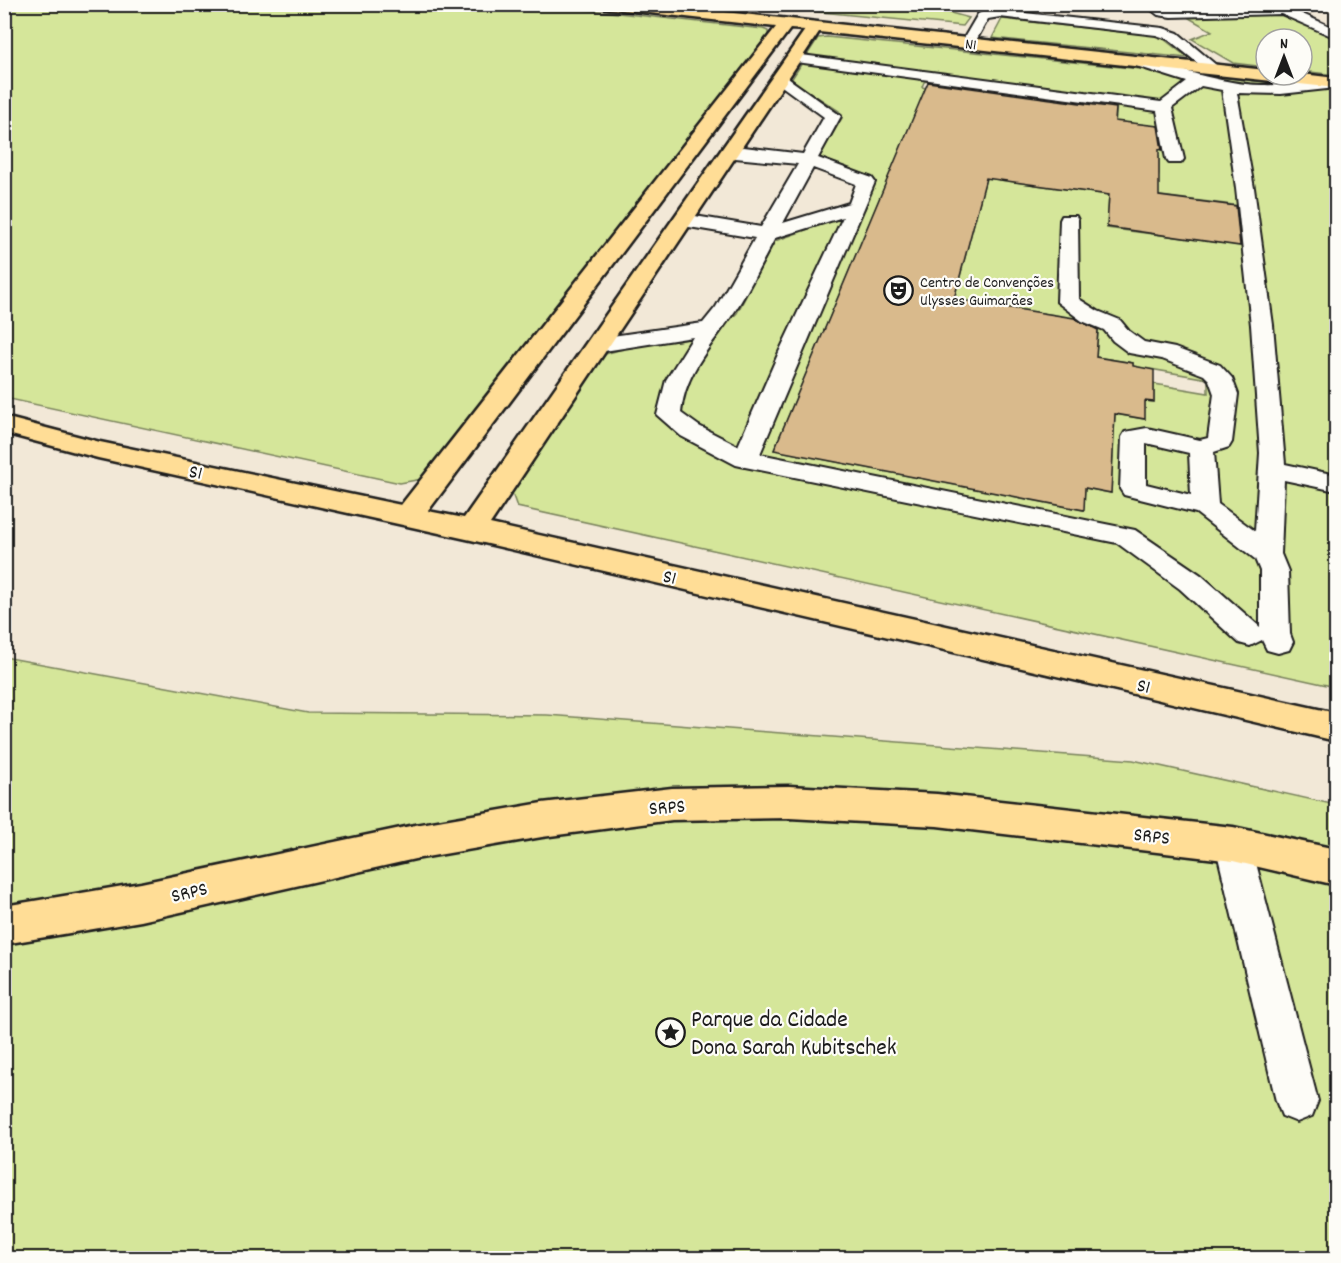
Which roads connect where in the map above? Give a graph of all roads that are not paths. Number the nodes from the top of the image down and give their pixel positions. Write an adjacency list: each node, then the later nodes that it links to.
1 (605, 4): 7 (main road, N1)
2 (1044, 4): 6 (lane)
3 (1150, 4): 5 (lane)
4 (1330, 4): 5 (lane)
5 (1283, 10): 9 (lane)
6 (1052, 18): 10 (lane); 14 (lane)
7 (786, 24): 8 (main road, N1); 11 (main road)
8 (815, 27): 10 (main road, N1); 12 (main road)
9 (1336, 34)
10 (968, 43): 13 (main road, N1)
11 (762, 54): 12 (main road); 29 (main road)
12 (794, 58): 15 (main road); 19 (lane)
13 (1135, 61): 14 (main road, N1); 16 (lane)
14 (1215, 70): 17 (main road, N1)
15 (780, 79): 20 (main road); 22 (lane)
16 (1198, 81): 18 (lane); 19 (lane)
17 (1336, 83): 18 (lane)
18 (1231, 87): 35 (lane)
19 (1164, 107): 21 (lane)
20 (731, 153): 22 (lane); 24 (main road)
21 (1175, 159)
22 (810, 160): 23 (lane); 26 (lane)
23 (857, 207): 26 (lane); 34 (lane)
24 (683, 220): 26 (lane); 28 (main road)
25 (1069, 220): 32 (lane)
26 (767, 234): 27 (lane)
27 (710, 328): 28 (lane); 34 (lane)
28 (598, 345): 29 (main road)
29 (520, 412): 39 (main road); 40 (main road)
30 (4, 425): 33 (main road, S1)
31 (4, 435): 33 (main road)
32 (1201, 448): 37 (lane); 38 (lane)
33 (98, 450): 39 (main road, S1)
34 (745, 459): 41 (lane)
35 (1273, 469): 36 (lane); 42 (lane)
36 (1336, 483)
37 (1132, 489): 38 (lane); 41 (lane)
38 (1204, 507): 42 (lane)
39 (409, 516): 40 (main road, S1)
40 (471, 530): 45 (main road, S1)
41 (1125, 536): 43 (lane)
42 (1267, 554): 44 (lane)
43 (1250, 635)
44 (1278, 642)
45 (1336, 727)
46 (1233, 844): 47 (main road, SRPS); 48 (main road, SRPS); 49 (lane)
47 (1336, 867)
48 (4, 925)
49 (1297, 1101)

